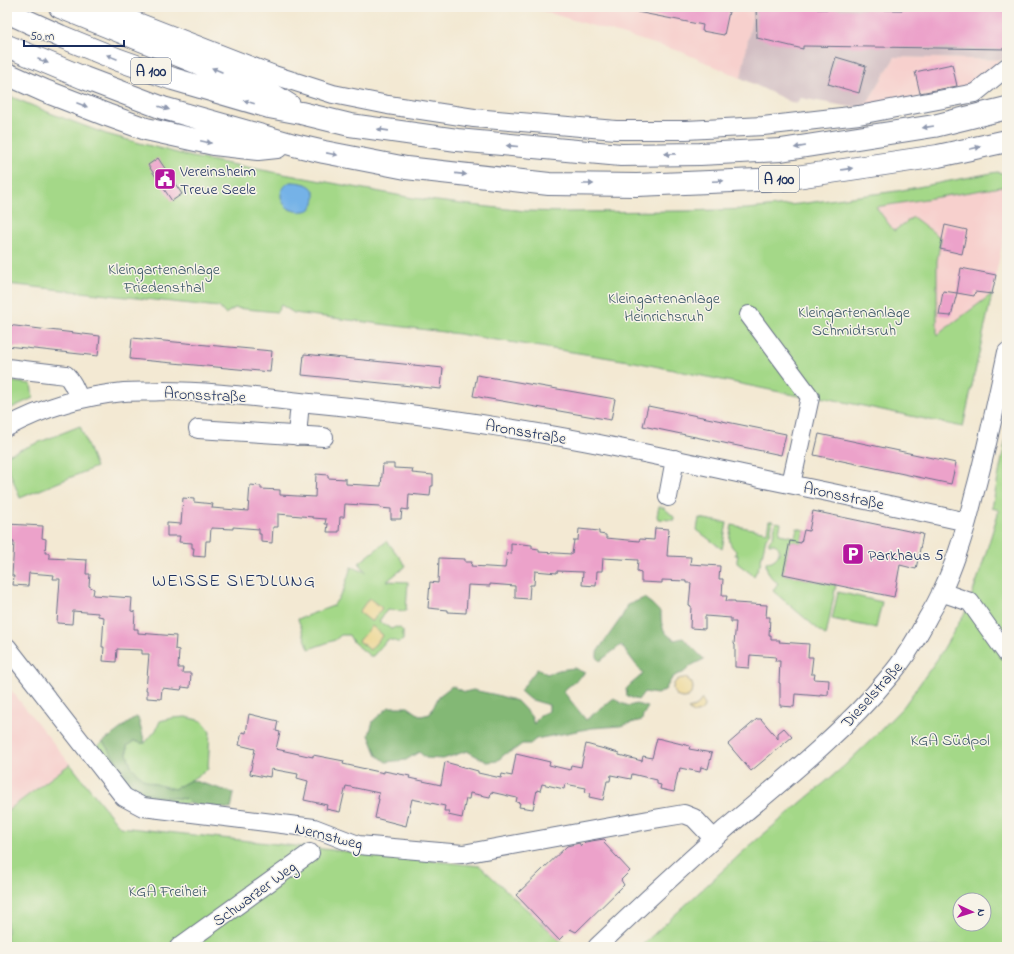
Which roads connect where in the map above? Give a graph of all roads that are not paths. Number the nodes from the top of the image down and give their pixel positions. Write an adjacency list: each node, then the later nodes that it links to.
1 (60, 7): 8 (highway, one-way to 1)
2 (99, 7): 5 (street)
3 (7, 12): 8 (highway, A 100, one-way to 3)
4 (7, 46): 10 (highway, A 100, one-way to 10)
5 (1007, 68)
6 (7, 74): 10 (highway, one-way to 10)
7 (1007, 108): 8 (highway, A 100, one-way to 8)
8 (301, 113)
9 (1007, 141): 10 (highway, A 100, one-way to 9)
10 (294, 145)
11 (749, 315): 21 (street)
12 (1007, 352): 23 (street, Dieselstraße)
13 (7, 368): 14 (street)
14 (79, 399): 15 (street, Aronsstraße); 16 (street, Aronsstraße)
15 (300, 402): 18 (street); 20 (street, Aronsstraße)
16 (7, 427)
17 (198, 429): 18 (street)
18 (297, 436): 19 (street)
19 (324, 437)
20 (675, 459): 21 (street, Aronsstraße); 22 (street)
21 (791, 484): 23 (street, Aronsstraße)
22 (668, 497)
23 (967, 522): 24 (street, Dieselstraße)
24 (942, 592): 26 (street); 27 (street, Dieselstraße)
25 (7, 647): 27 (street, Nernstweg)
26 (1007, 654)
27 (714, 839): 30 (street, Dieselstraße)
28 (310, 853): 29 (street, Schwarzer Weg)
29 (180, 947)
30 (597, 947)

